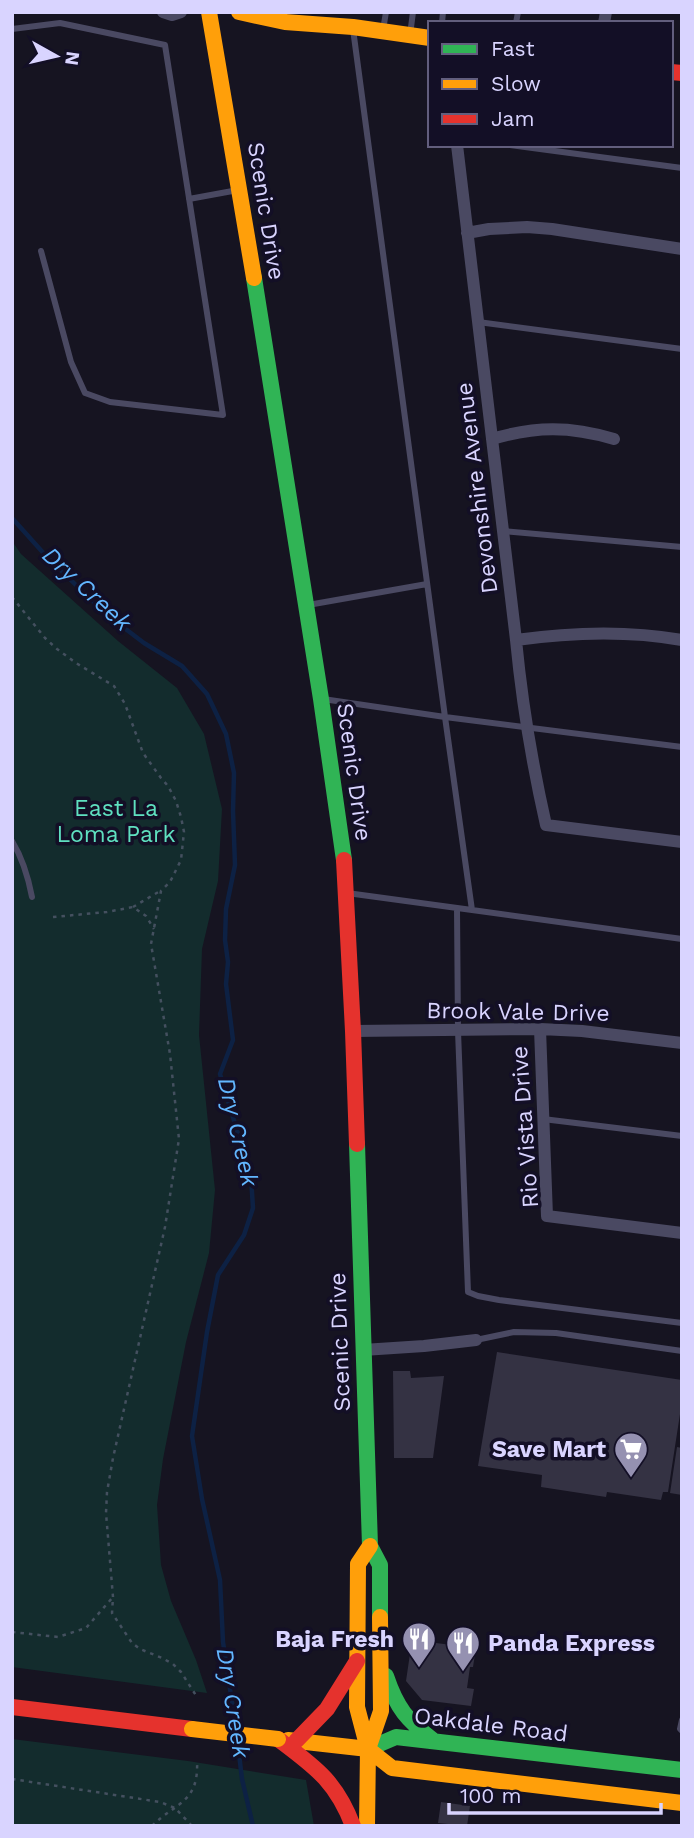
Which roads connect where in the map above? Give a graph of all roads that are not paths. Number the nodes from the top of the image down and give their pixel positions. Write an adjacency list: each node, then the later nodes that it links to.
1 (163, 12): 2 (street)
2 (181, 12)
3 (209, 12): 16 (main road, Scenic Drive)
4 (239, 12): 7 (main road)
5 (386, 12): 10 (lane)
6 (413, 12): 11 (lane)
7 (285, 17): 8 (main road)
8 (353, 27): 10 (main road); 27 (lane)
9 (12, 29): 17 (lane)
10 (383, 32): 11 (main road)
11 (410, 35): 12 (main road)
12 (428, 38)
13 (457, 147): 18 (street, Devonshire Avenue)
14 (525, 147): 15 (lane)
15 (682, 168)
16 (240, 189): 17 (lane); 28 (main road, Scenic Drive)
17 (189, 198): 20 (lane)
18 (467, 233): 19 (street); 21 (street, Devonshire Avenue)
19 (682, 249)
20 (41, 251)
21 (478, 322): 22 (lane); 23 (street, Devonshire Avenue)
22 (682, 349)
23 (492, 439): 24 (street); 25 (street, Devonshire Avenue)
24 (614, 439)
25 (503, 531): 26 (lane); 29 (street, Devonshire Avenue)
26 (682, 547)
27 (427, 584): 28 (lane); 32 (lane)
28 (306, 605): 31 (main road, Scenic Drive)
29 (516, 640): 30 (street); 33 (street, Devonshire Avenue)
30 (682, 640)
31 (321, 699): 32 (lane); 37 (main road, Scenic Drive)
32 (445, 717): 33 (lane); 40 (lane)
33 (527, 728): 34 (lane); 36 (street, Devonshire Avenue)
34 (682, 747)
35 (12, 841): 38 (lane)
36 (682, 842)
37 (345, 892): 39 (lane); 43 (main road, Scenic Drive)
38 (32, 897)
39 (457, 908): 40 (lane); 44 (lane)
40 (472, 910): 41 (lane)
41 (682, 939)
42 (540, 1029): 44 (street, Brook Vale Drive); 45 (street, Brook Vale Drive); 46 (street, Rio Vista Drive)
43 (353, 1031): 44 (street, Brook Vale Drive); 51 (main road, Scenic Drive)
44 (458, 1031): 49 (lane)
45 (682, 1043)
46 (543, 1119): 47 (lane); 48 (street, Rio Vista Drive)
47 (682, 1136)
48 (682, 1233)
49 (682, 1323)
50 (476, 1340): 51 (street); 52 (lane)
51 (363, 1350): 53 (main road, Scenic Drive)
52 (682, 1351)
53 (370, 1546): 54 (main road, Scenic Drive); 55 (main road, Scenic Drive)
54 (358, 1659): 60 (main road); 62 (main road, Scenic Drive)
55 (381, 1663): 61 (main road); 62 (main road, Scenic Drive)
56 (12, 1707): 59 (main road, bridge)
57 (682, 1720): 58 (lane)
58 (682, 1731)
59 (278, 1739): 60 (main road); 65 (main road)
60 (296, 1741): 62 (main road)
61 (434, 1741): 62 (main road, Oakdale Road); 63 (main road, Oakdale Road)
62 (368, 1749): 64 (main road); 66 (main road, Scenic Drive)
63 (682, 1770)
64 (682, 1803)
65 (353, 1826)
66 (367, 1826)

